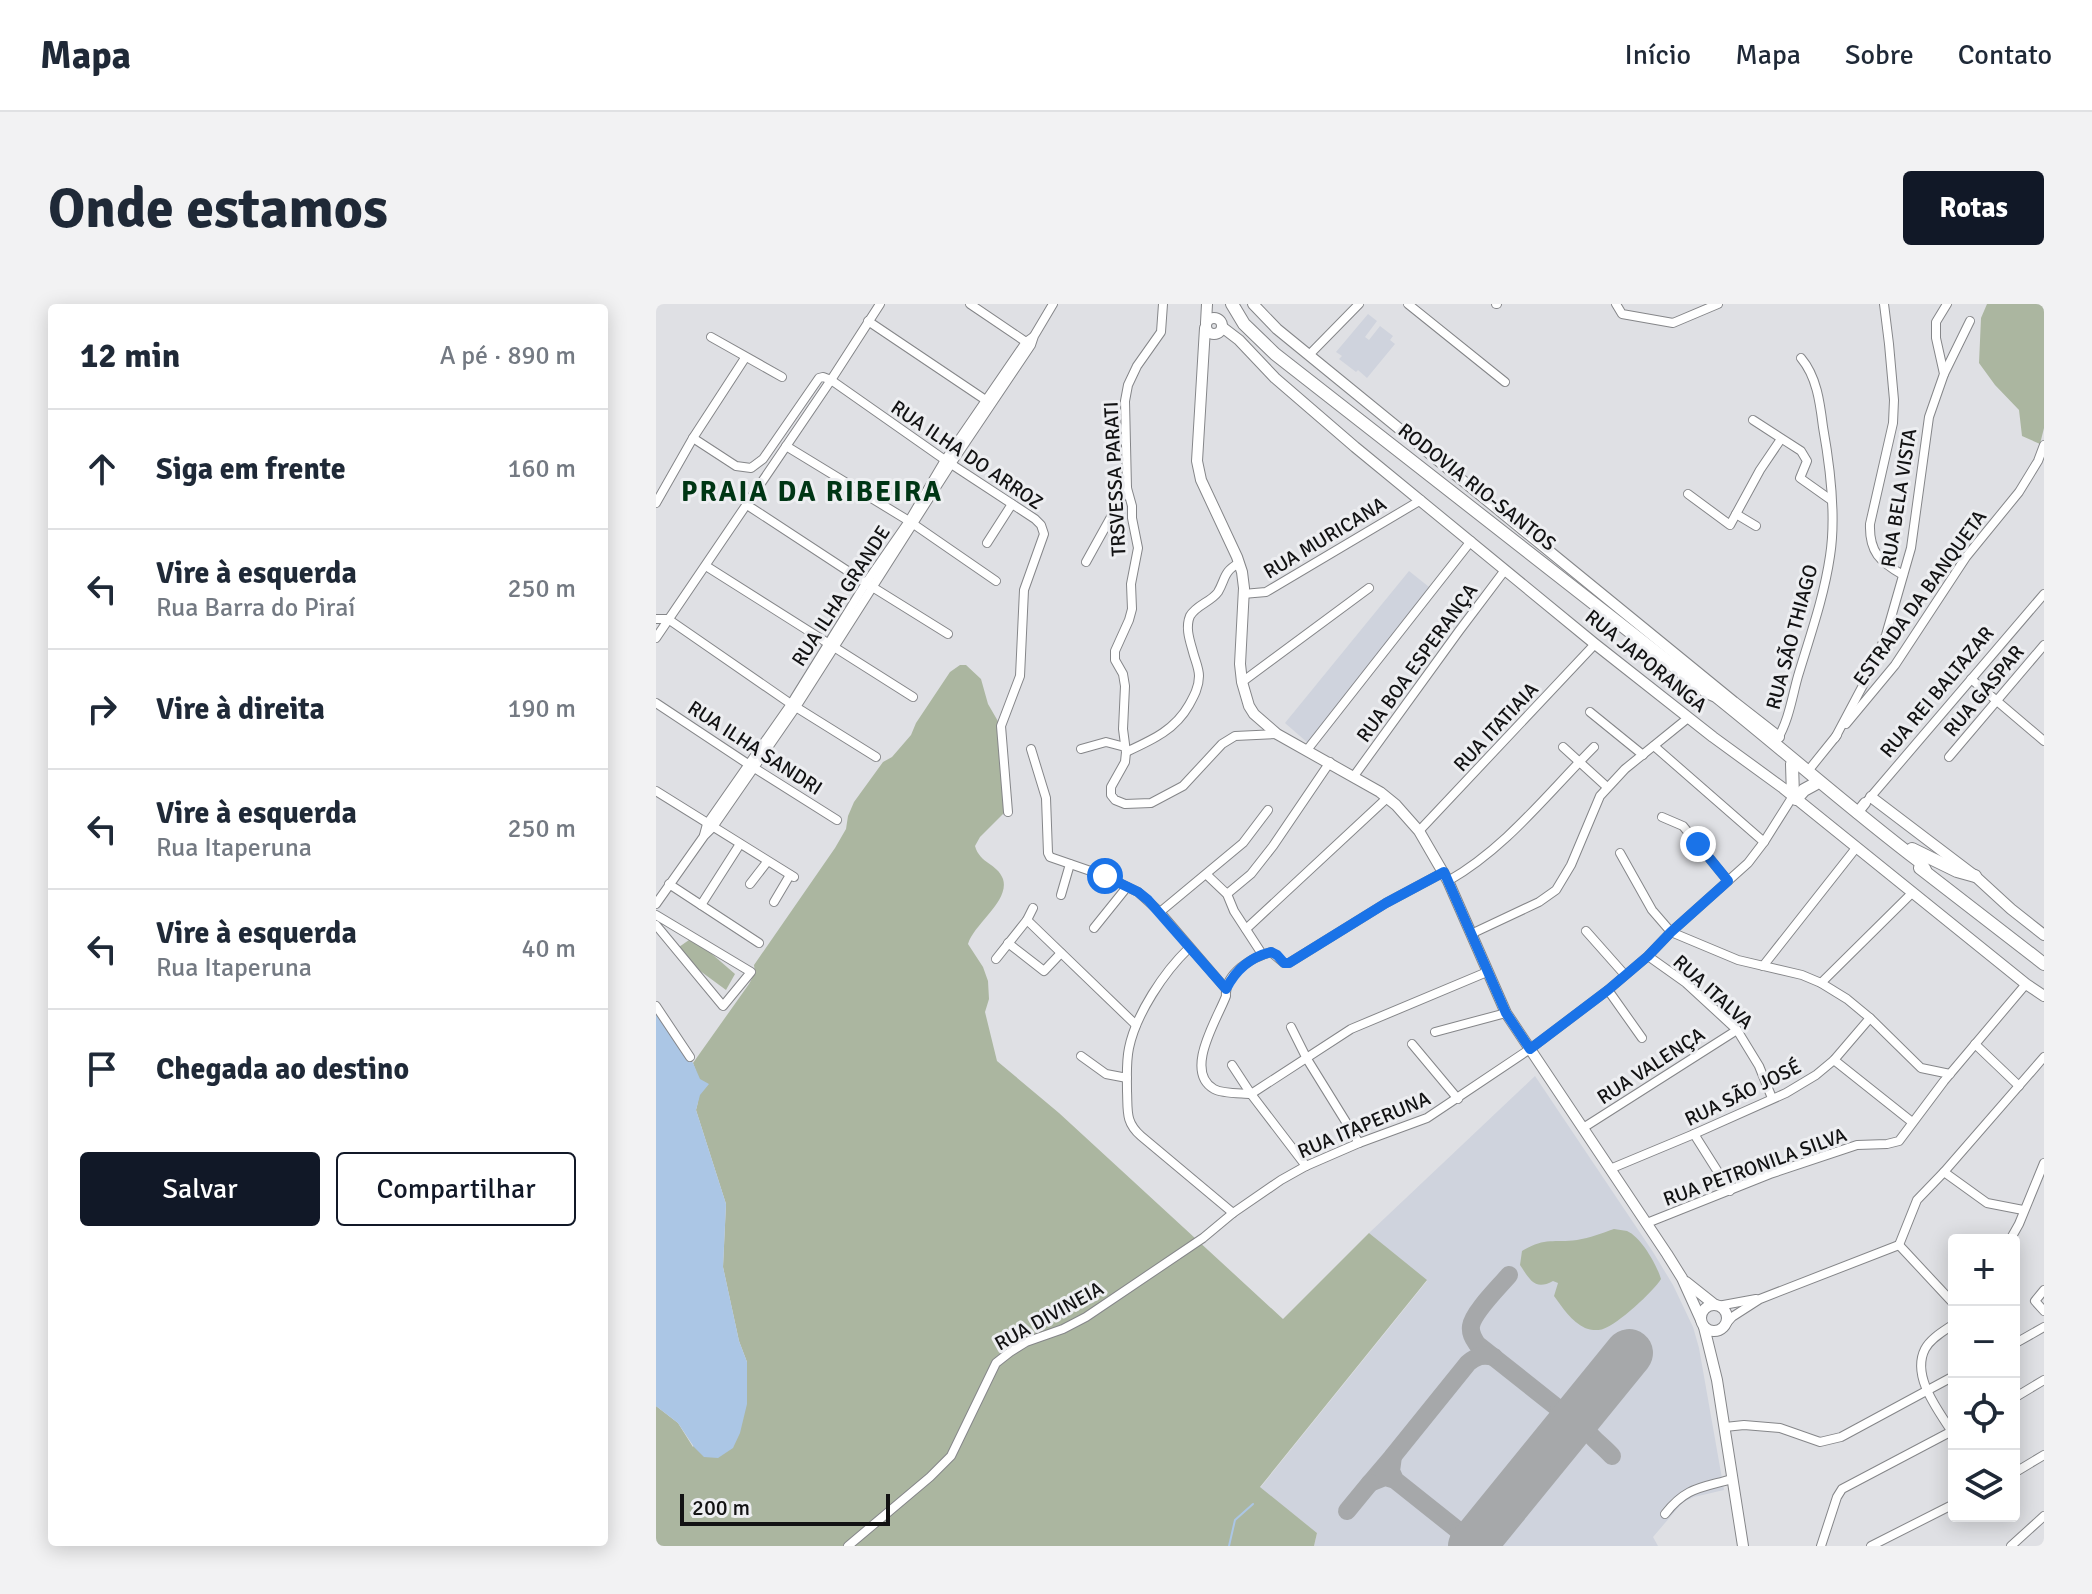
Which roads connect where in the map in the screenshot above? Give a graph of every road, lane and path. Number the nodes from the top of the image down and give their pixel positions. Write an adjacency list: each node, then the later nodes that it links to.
1 (880, 304): 15 (street)
2 (970, 304): 19 (street)
3 (1053, 304): 19 (street, RUA ILHA GRANDE)
4 (1163, 304): 34 (street, TRSVESSA PARATI)
5 (1207, 304): 17 (main road)
6 (1214, 304): 17 (main road)
7 (1232, 304): 65 (highway, RODOVIA RIO-SANTOS)
8 (1253, 304): 20 (main road)
9 (1359, 304): 20 (street)
10 (1408, 304): 26 (street)
11 (1616, 304): 12 (street)
12 (1718, 304)
13 (1884, 304): 50 (street)
14 (1947, 304): 23 (street)
15 (868, 321): 25 (street); 27 (street)
16 (1970, 321): 23 (street, RUA BELA VISTA)
17 (1214, 327): 36 (main road, RUA JAPORANGA); 47 (main road)
18 (711, 337): 21 (street)
19 (1030, 341): 27 (street, RUA ILHA GRANDE)
20 (1309, 355): 74 (main road)
21 (745, 358): 24 (street); 29 (street)
22 (1801, 358): 37 (street, RUA SÃO THIAGO)
23 (1944, 374): 50 (street, RUA BELA VISTA)
24 (782, 377)
25 (831, 380): 29 (street); 32 (street); 33 (street, RUA ILHA DO ARROZ)
26 (1505, 382)
27 (989, 402): 33 (street, RUA ILHA GRANDE)
28 (1753, 420): 30 (street)
29 (693, 438): 38 (street)
30 (1781, 439): 37 (street); 41 (street)
31 (2044, 445): 73 (street, ESTRADA DA BANQUETA)
32 (786, 446): 40 (street); 42 (street)
33 (948, 462): 39 (street, RUA ILHA DO ARROZ); 42 (street, RUA ILHA GRANDE)
34 (1127, 488): 46 (street); 81 (street, TRSVESSA PARATI)
35 (1688, 494): 41 (street)
36 (1421, 500): 44 (main road, RUA JAPORANGA); 54 (street, RUA MURICANA)
37 (1831, 500): 74 (street, RUA SÃO THIAGO)
38 (656, 503)
39 (1012, 504): 45 (street); 99 (street, RUA ILHA DO ARROZ)
40 (747, 505): 48 (street); 52 (street)
41 (1736, 514): 43 (street)
42 (911, 523): 51 (street); 52 (street, RUA ILHA GRANDE)
43 (1756, 526)
44 (1471, 541): 49 (main road, RUA JAPORANGA); 82 (street)
45 (987, 543)
46 (1086, 562)
47 (1239, 563): 54 (main road); 81 (street)
48 (706, 566): 57 (street); 60 (street)
49 (1505, 570): 61 (main road, RUA JAPORANGA); 91 (street, RUA BOA ESPERANÇA)
50 (1903, 575): 73 (street, RUA BELA VISTA)
51 (996, 581)
52 (869, 585): 58 (street); 60 (street, RUA ILHA GRANDE)
53 (1369, 588): 64 (street)
54 (1243, 594): 64 (main road)
55 (2044, 594): 63 (street, RUA REI BALTAZAR)
56 (656, 619): 57 (street)
57 (668, 619): 59 (street); 69 (street)
58 (948, 634)
59 (656, 638)
60 (832, 644): 66 (street); 69 (street, RUA ILHA GRANDE)
61 (1595, 644): 71 (main road, RUA JAPORANGA); 103 (street, RUA ITATIAIA)
62 (2044, 645): 67 (street, RUA GASPAR)
63 (1971, 679): 67 (street); 97 (street, RUA REI BALTAZAR)
64 (1242, 682): 72 (main road)
65 (1707, 692): 74 (highway, RODOVIA RIO-SANTOS); 88 (highway, RODOVIA RIO-SANTOS)
66 (913, 697)
67 (1996, 701): 75 (street); 85 (street, RUA GASPAR)
68 (656, 703): 89 (street, RUA ILHA SANDRI)
69 (794, 705): 84 (street); 89 (street, RUA ILHA GRANDE)
70 (1590, 712): 83 (street)
71 (1688, 718): 76 (street); 95 (main road, RUA JAPORANGA)
72 (1277, 734): 81 (street, TRSVESSA PARATI); 82 (main road)
73 (1835, 738): 90 (street, ESTRADA DA BANQUETA)
74 (1776, 739): 88 (highway, RODOVIA RIO-SANTOS)
75 (2044, 741)
76 (1654, 746): 83 (street); 105 (street)
77 (1563, 747): 87 (street)
78 (1594, 747): 87 (street)
79 (1031, 749): 110 (street)
80 (1081, 749): 81 (street)
81 (1126, 750)
82 (1307, 750): 86 (main road)
83 (1643, 755): 93 (street)
84 (876, 757)
85 (1949, 757)
86 (1330, 762): 91 (main road); 120 (street)
87 (1579, 762): 93 (street); 113 (street)
88 (1793, 762): 90 (highway, RODOVIA RIO-SANTOS); 92 (highway, RODOVIA RIO-SANTOS); 95 (highway)
89 (751, 766): 101 (street, RUA ILHA SANDRI); 102 (street, RUA ILHA GRANDE)
90 (1810, 768): 97 (highway, RODOVIA RIO-SANTOS)
91 (1354, 776): 96 (main road)
92 (1815, 784): 95 (highway); 111 (highway, RODOVIA RIO-SANTOS)
93 (1607, 787): 134 (street)
94 (656, 791): 102 (street)
95 (1791, 791): 105 (street, RUA ITAPERUNA); 107 (main road, RUA JAPORANGA)
96 (1387, 798): 103 (main road); 131 (street)
97 (1864, 805): 104 (highway, RODOVIA RIO-SANTOS); 114 (main road)
98 (1268, 810): 112 (street)
99 (1008, 812)
100 (1662, 817): 115 (street)
101 (837, 820)
102 (710, 826): 106 (street); 116 (street, RUA ILHA GRANDE)
103 (1419, 831): 113 (main road)
104 (1888, 838): 111 (highway, RODOVIA RIO-SANTOS); 114 (highway)
105 (1764, 842): 115 (street, RUA ITAPERUNA)
106 (740, 844): 109 (street); 124 (street)
107 (1856, 848): 119 (main road, RUA JAPORANGA); 144 (street)
108 (1620, 853): 133 (street)
109 (767, 862): 117 (street); 122 (street)
110 (1070, 864): 118 (street); 121 (street)
111 (1925, 870): 143 (highway, RODOVIA RIO-SANTOS)
112 (1207, 875): 120 (street); 126 (street)
113 (1446, 876): 134 (main road); 140 (street)
114 (1975, 876): 135 (main road)
115 (1728, 881): 133 (street, RUA ITAPERUNA)
116 (669, 884): 123 (street, RUA ILHA GRANDE); 124 (street)
117 (750, 884)
118 (1127, 887): 126 (street); 130 (street)
119 (1912, 893): 147 (street); 148 (main road, RUA JAPORANGA)
120 (1227, 894): 131 (street)
121 (1061, 895)
122 (774, 902)
123 (656, 904)
124 (701, 905): 136 (street)
125 (1033, 908): 128 (street)
126 (1160, 912): 138 (street)
127 (656, 915): 129 (street)
128 (1027, 920): 137 (street); 139 (street)
129 (656, 925)
130 (1094, 928)
131 (1246, 929): 140 (street)
132 (1586, 931): 146 (street)
133 (1671, 932): 141 (street, RUA ITAPERUNA); 144 (street)
134 (1471, 934): 145 (main road)
135 (2044, 935)
136 (759, 943)
137 (1008, 943): 139 (street); 142 (street)
138 (1189, 948): 149 (street); 155 (street)
139 (1061, 953): 155 (street)
140 (1262, 954): 149 (street)
141 (1648, 956): 146 (street, RUA ITAPERUNA); 157 (street, RUA ITALVA)
142 (996, 959)
143 (2044, 964)
144 (1763, 966): 147 (street)
145 (1487, 972): 153 (main road); 166 (street)
146 (1625, 975): 150 (street, RUA ITAPERUNA)
147 (1821, 983): 154 (street)
148 (2026, 984): 151 (main road, RUA JAPORANGA); 161 (street)
149 (1226, 989): 172 (street)
150 (1608, 990): 159 (street); 162 (street, RUA ITAPERUNA)
151 (2044, 996)
152 (656, 1006): 164 (street)
153 (1506, 1013): 158 (street); 162 (main road)
154 (1870, 1018): 167 (street, RUA SÃO JOSÉ); 169 (street)
155 (1136, 1025): 170 (street)
156 (1291, 1027): 166 (street)
157 (1737, 1030): 173 (street, RUA ITALVA); 176 (street, RUA VALENÇA)
158 (1435, 1032)
159 (1642, 1038)
160 (1412, 1044): 174 (street)
161 (1975, 1044): 169 (street); 171 (street)
162 (1530, 1049): 174 (street, RUA ITAPERUNA); 176 (main road)
163 (1081, 1056): 170 (street)
164 (690, 1057)
165 (2044, 1057): 171 (street)
166 (1307, 1059): 172 (street); 178 (street)
167 (1834, 1060): 173 (street, RUA SÃO JOSÉ); 175 (street)
168 (1232, 1065): 172 (street)
169 (1950, 1074): 175 (street)
170 (1127, 1078): 185 (street)
171 (2019, 1086): 182 (street)
172 (1251, 1094): 180 (street)
173 (1772, 1098): 177 (street, RUA SÃO JOSÉ)
174 (1458, 1099): 178 (street, RUA ITAPERUNA)
175 (1912, 1122): 183 (street, RUA PETRONILA SILVA)
176 (1583, 1128): 181 (main road)
177 (1694, 1134): 181 (street, RUA SÃO JOSÉ); 183 (street)
178 (1359, 1143): 180 (street, RUA ITAPERUNA)
179 (2044, 1163): 184 (street)
180 (1306, 1166): 185 (street, RUA ITAPERUNA)
181 (1610, 1169): 186 (main road)
182 (1944, 1172): 184 (street); 188 (street)
183 (1730, 1191): 186 (street, RUA PETRONILA SILVA)
184 (2023, 1210): 187 (street)
185 (1233, 1213): 214 (street, RUA DIVINEIA)
186 (1647, 1223): 189 (main road)
187 (2013, 1234)
188 (1899, 1245): 191 (street); 192 (street)
189 (1682, 1278): 193 (main road); 195 (main road)
190 (2044, 1290): 194 (street)
191 (1948, 1298)
192 (1760, 1299): 193 (street); 196 (street)
193 (1716, 1305): 195 (main road); 196 (main road)
194 (2044, 1311)
195 (1702, 1323): 196 (main road); 200 (main road)
196 (1723, 1327): 200 (main road)
197 (2044, 1327): 199 (street)
198 (1948, 1328): 203 (street)
199 (2020, 1341)
200 (1716, 1372): 206 (main road)
201 (1950, 1378): 203 (street)
202 (2044, 1380): 204 (street)
203 (1926, 1391): 205 (street); 206 (street)
204 (2020, 1394)
205 (1948, 1424)
206 (1725, 1427): 210 (main road)
207 (1948, 1434): 216 (street)
208 (2044, 1455): 209 (street)
209 (2020, 1469)
210 (1732, 1479): 212 (street); 215 (main road)
211 (1948, 1507): 217 (street)
212 (1665, 1514)
213 (2044, 1516): 218 (street)
214 (848, 1546)
215 (1743, 1546)
216 (1821, 1546)
217 (1871, 1546)
218 (2011, 1546)

